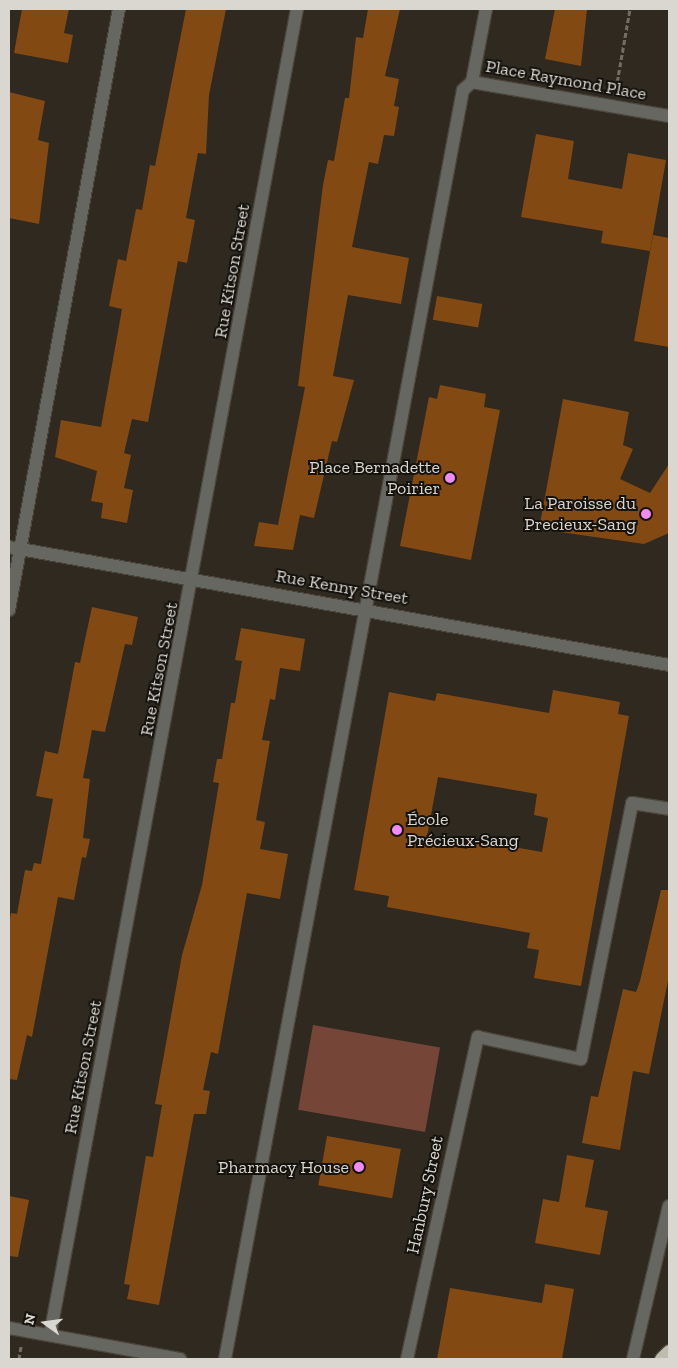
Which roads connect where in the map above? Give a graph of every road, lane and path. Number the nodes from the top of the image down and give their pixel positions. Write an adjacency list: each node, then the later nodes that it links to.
1 (119, 9): 8 (street)
2 (297, 9): 9 (street, Rue Kitson Street)
3 (486, 9): 5 (street, Place Raymond Place)
4 (630, 9): 6 (path)
5 (472, 82): 6 (street, Place Raymond Place); 10 (street)
6 (613, 106): 7 (street, Place Raymond Place)
7 (669, 116)
8 (14, 549): 9 (street, Rue Kenny Street); 11 (street)
9 (193, 579): 10 (street, Rue Kenny Street); 16 (street, Rue Kitson Street)
10 (367, 608): 12 (street, Rue Kenny Street); 19 (street)
11 (9, 610)
12 (669, 665)
13 (669, 809): 20 (street, Hanbury Street)
14 (669, 1206): 21 (street)
15 (9, 1328): 16 (street)
16 (50, 1335): 18 (street)
17 (669, 1352): 22 (highway)
18 (180, 1359)
19 (224, 1359)
20 (408, 1359)
21 (633, 1359)
22 (662, 1359)

